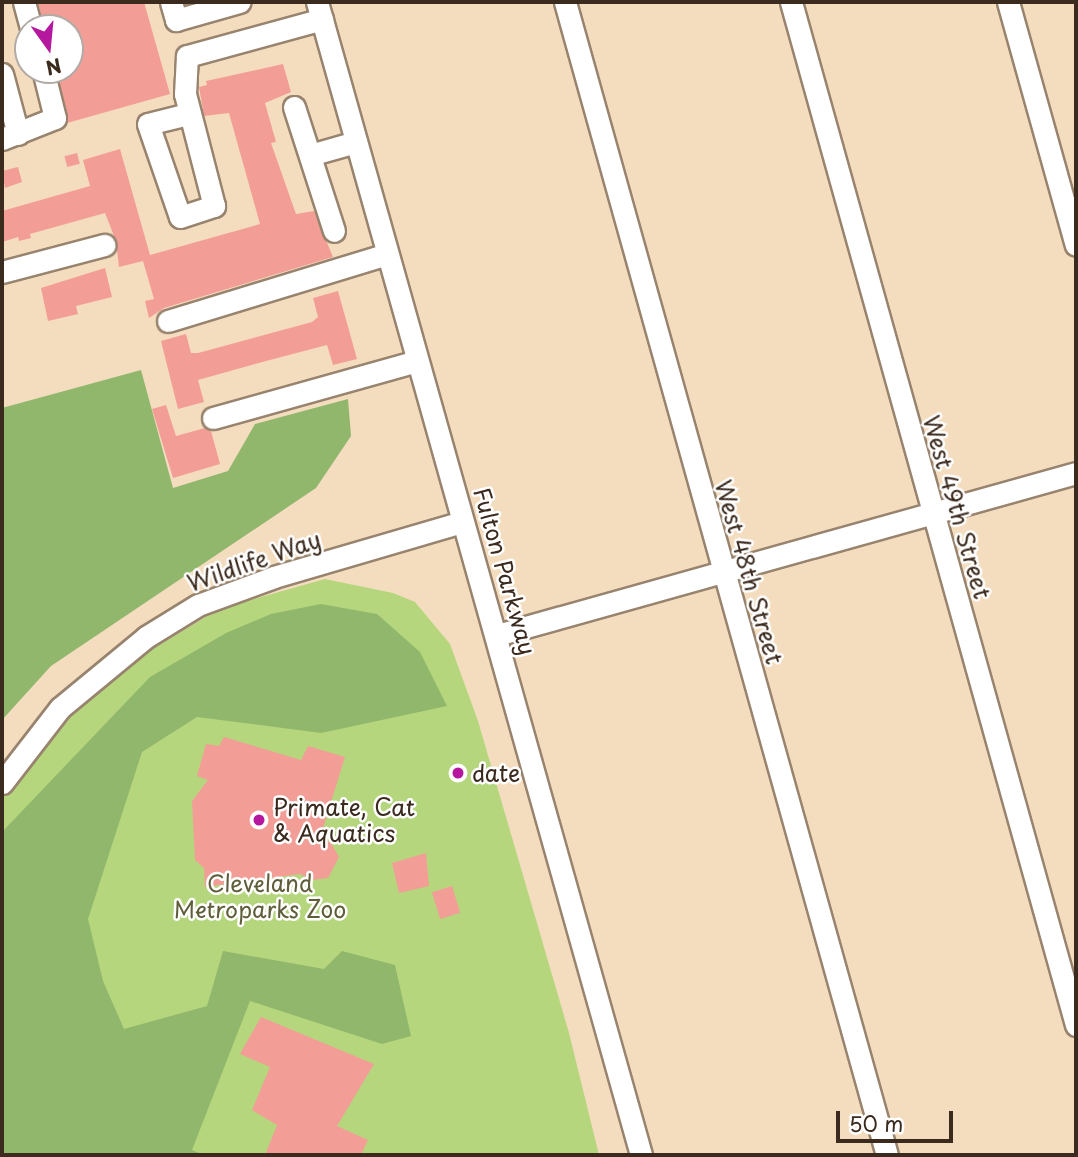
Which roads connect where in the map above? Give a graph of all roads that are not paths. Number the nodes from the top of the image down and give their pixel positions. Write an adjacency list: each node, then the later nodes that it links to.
1 (171, 2): 2 (street)
2 (239, 2)
3 (565, 2): 25 (street, West 48th Street)
4 (791, 2): 23 (street, West 49th Street)
5 (1008, 2): 15 (street)
6 (319, 11): 10 (street); 12 (street, Fulton Parkway)
7 (2, 74): 11 (street)
8 (46, 84): 11 (street)
9 (294, 107): 13 (street)
10 (188, 114): 10 (street)
11 (10, 136)
12 (356, 142): 13 (street); 17 (street, Fulton Parkway)
13 (310, 155): 14 (street)
14 (334, 231)
15 (1076, 245)
16 (104, 246): 18 (street)
17 (387, 254): 19 (street); 20 (street, Fulton Parkway)
18 (2, 272)
19 (168, 321)
20 (417, 361): 21 (street); 24 (street, Fulton Parkway)
21 (213, 418)
22 (1076, 473): 23 (street)
23 (931, 515): 25 (street); 28 (street, West 49th Street)
24 (462, 522): 26 (street, Fulton Parkway); 27 (street, Wildlife Way)
25 (722, 575): 26 (street); 30 (street, West 48th Street)
26 (497, 635): 29 (street, Fulton Parkway)
27 (2, 783)
28 (1076, 1025)
29 (641, 1155)
30 (887, 1155)

